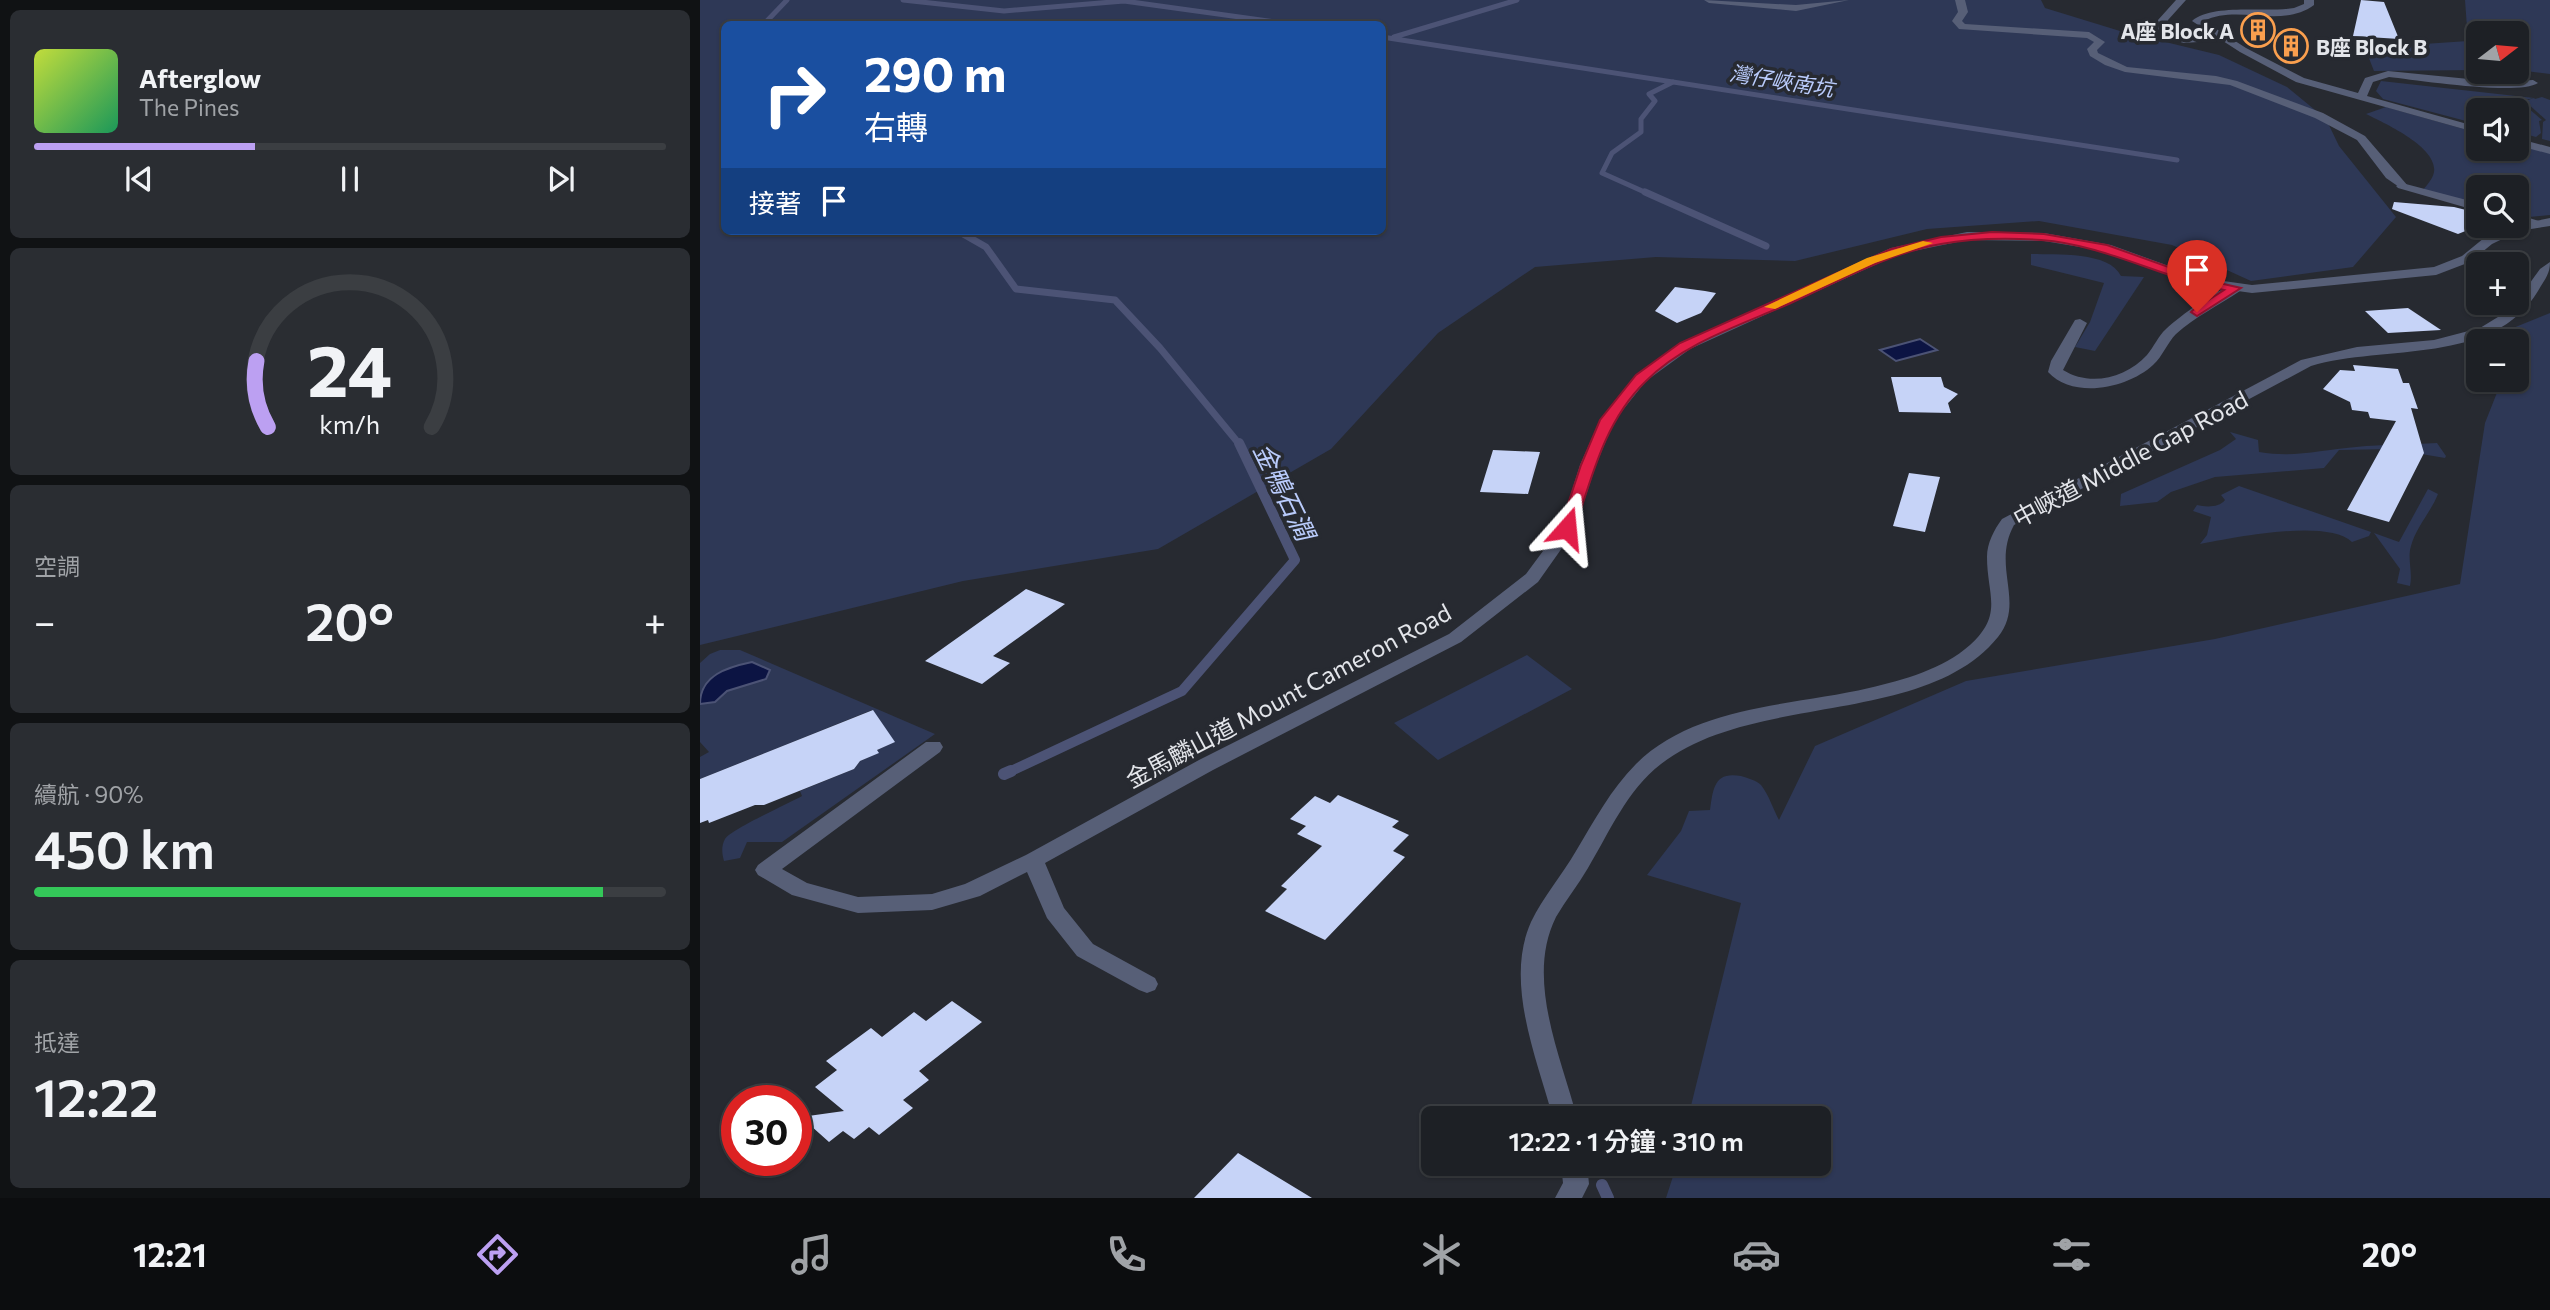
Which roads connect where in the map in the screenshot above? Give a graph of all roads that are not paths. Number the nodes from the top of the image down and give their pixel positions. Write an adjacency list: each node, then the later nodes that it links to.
1 (1709, 0): 2 (street)
2 (1844, 0)
3 (1960, 0): 12 (street)
4 (2181, 0): 6 (street)
5 (2309, 0): 6 (street)
6 (2223, 38): 8 (street)
7 (2533, 83): 8 (street)
8 (2361, 97): 9 (street)
9 (2466, 127)
10 (2529, 144): 11 (street)
11 (2550, 150)
12 (2466, 204)
13 (2542, 223): 15 (street, 金馬麟山道 Mount Cameron Road)
14 (2550, 266): 20 (street, 中峽道 Middle Gap Road)
15 (2235, 288): 16 (street); 18 (street, 金馬麟山道 Mount Cameron Road)
16 (2080, 323)
17 (933, 747): 18 (street, 金馬麟山道 Mount Cameron Road)
18 (1033, 860): 19 (street)
19 (1147, 984)
20 (1562, 1106)
21 (1575, 1176): 22 (street)
22 (1569, 1198)

